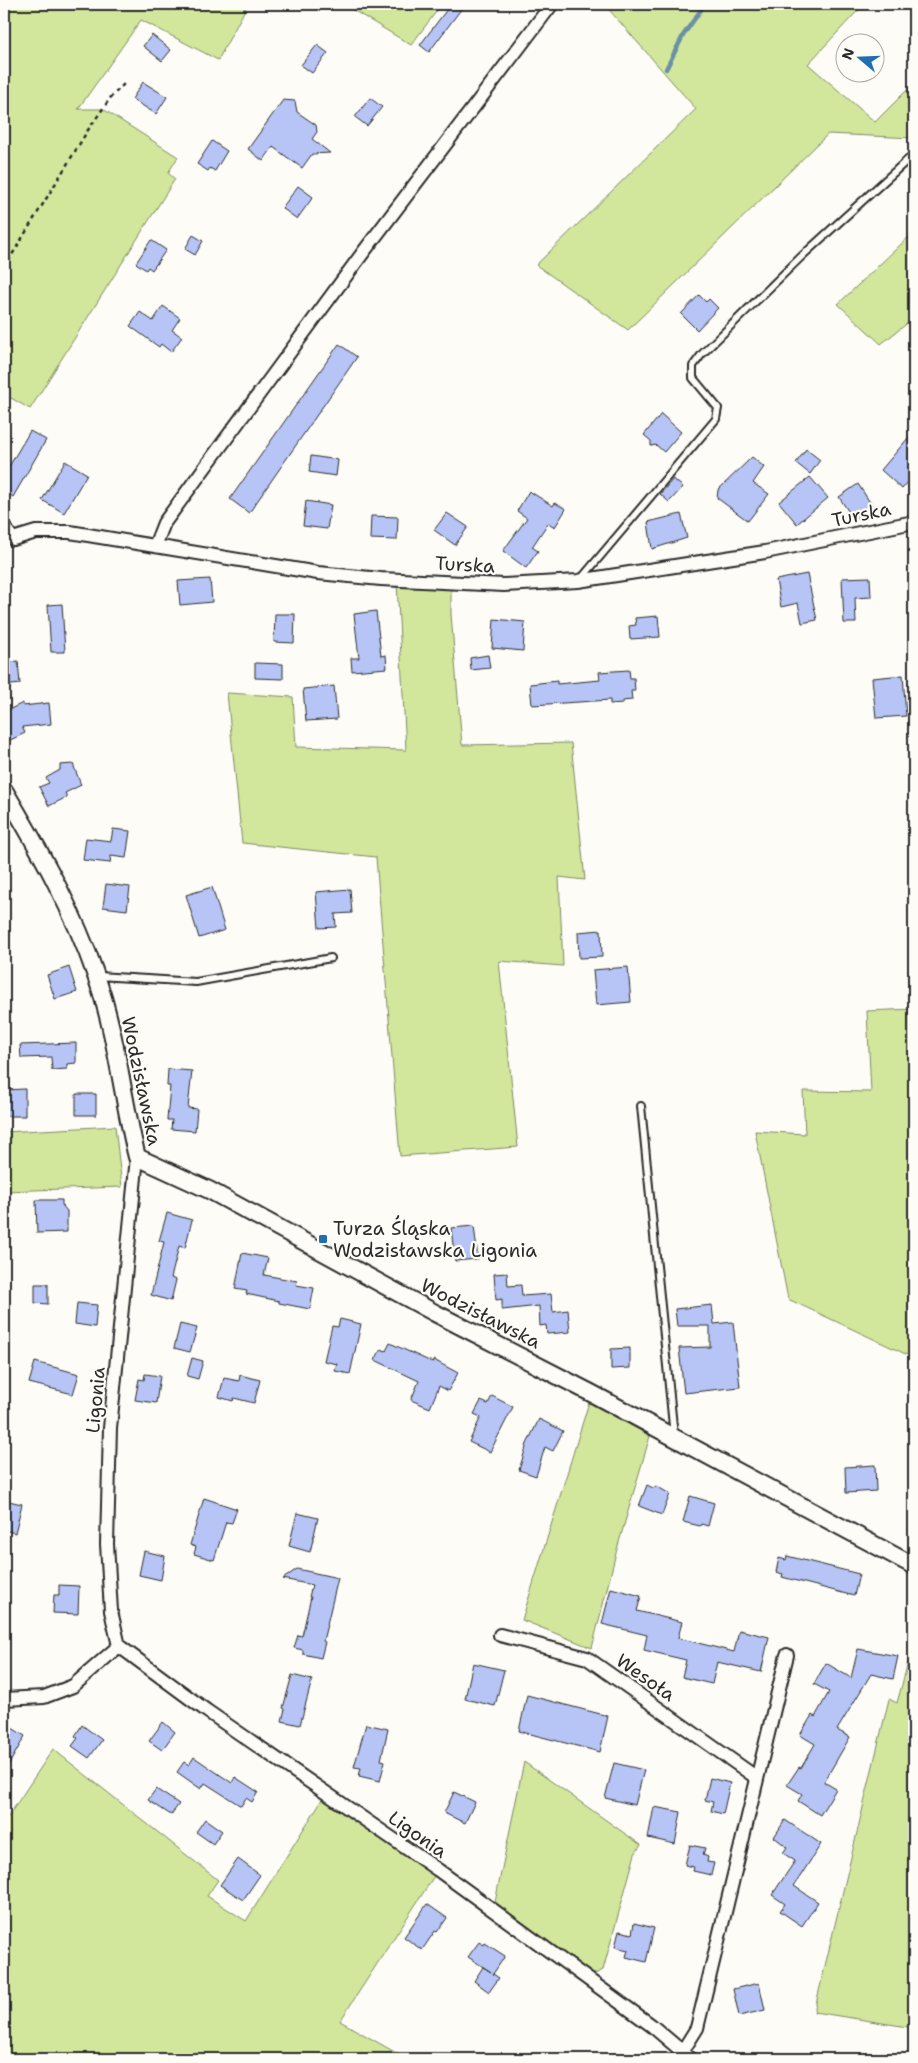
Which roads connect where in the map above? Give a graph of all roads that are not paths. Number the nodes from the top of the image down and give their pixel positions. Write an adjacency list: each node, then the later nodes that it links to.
1 (552, 4): 6 (street)
2 (914, 154): 7 (lane)
3 (914, 522): 7 (street, Turska)
4 (4, 527): 5 (street, Turska)
5 (8, 542): 6 (street, Turska)
6 (155, 546): 7 (street, Turska)
7 (578, 582)
8 (4, 790): 10 (street, Wodzisławska)
9 (331, 958): 10 (lane)
10 (96, 976): 12 (street, Wodzisławska)
11 (641, 1106): 13 (lane)
12 (136, 1157): 13 (street, Wodzisławska); 16 (street, Ligonia)
13 (674, 1437): 14 (street, Wodzisławska)
14 (914, 1566)
15 (500, 1635): 19 (street, Wesoła)
16 (119, 1646): 18 (street); 20 (street, Ligonia)
17 (787, 1654): 19 (street)
18 (4, 1699)
19 (758, 1778): 20 (street)
20 (686, 2055)

